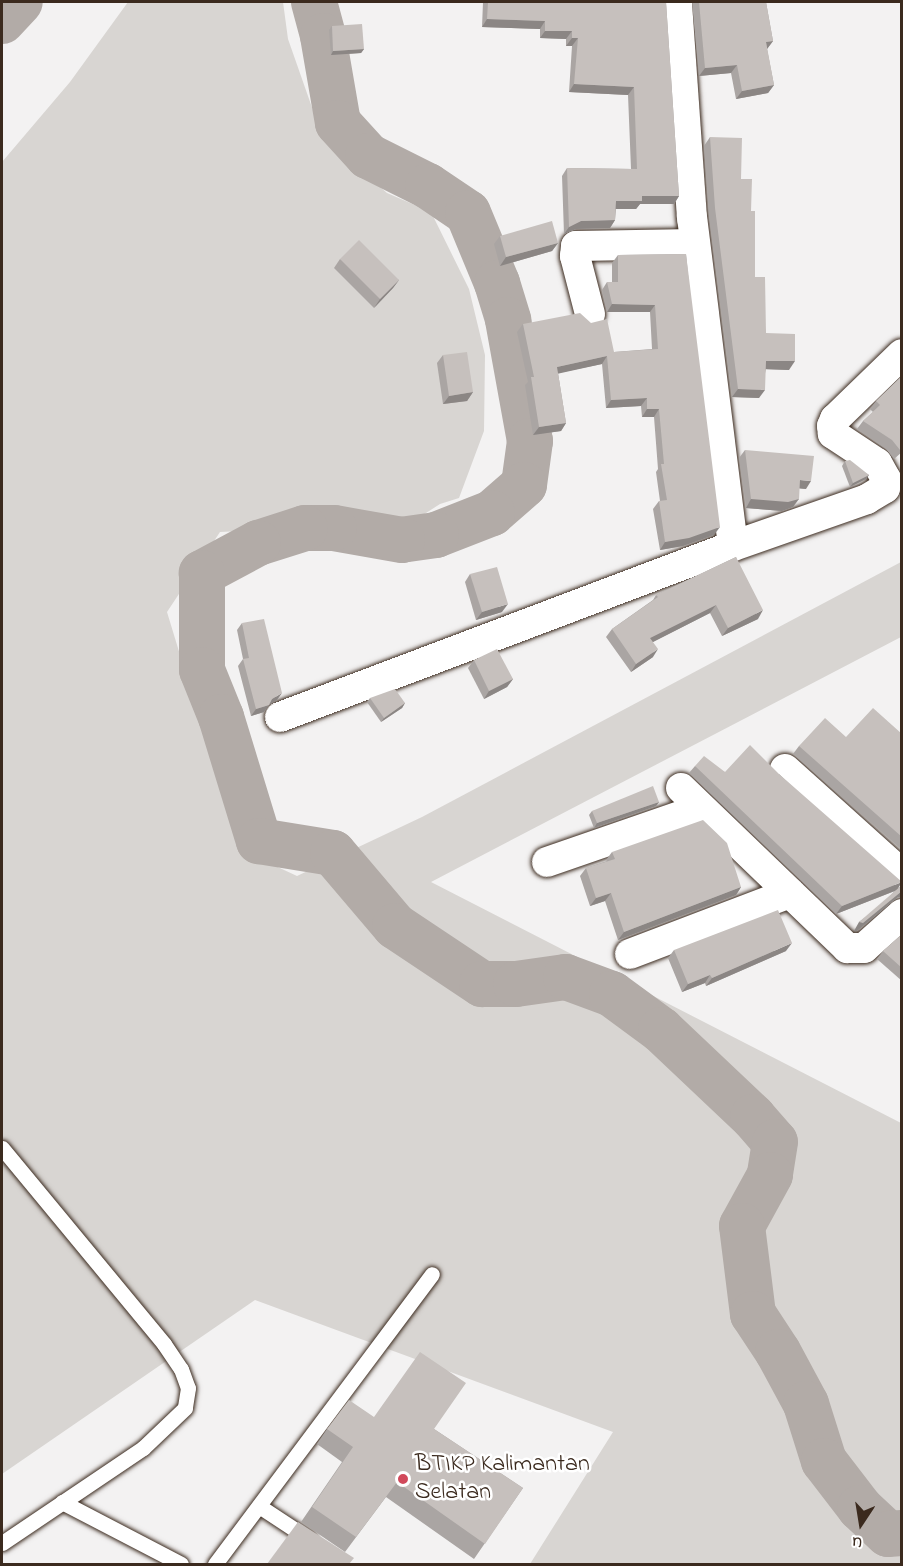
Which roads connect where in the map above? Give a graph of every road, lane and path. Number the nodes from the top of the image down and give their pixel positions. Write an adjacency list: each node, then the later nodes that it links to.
1 (677, 2): 2 (street)
2 (695, 244): 3 (street); 5 (street)
3 (590, 314)
4 (902, 354): 5 (street)
5 (733, 546): 6 (street)
6 (280, 717)
7 (785, 769): 9 (street)
8 (547, 862): 10 (street)
9 (902, 874)
10 (790, 893): 11 (street); 12 (street)
11 (902, 914)
12 (630, 954)
13 (2, 1148): 15 (lane)
14 (432, 1275): 16 (lane)
15 (62, 1502): 17 (lane); 19 (lane)
16 (259, 1506): 18 (lane); 20 (lane)
17 (2, 1543)
18 (317, 1545)
19 (181, 1564)
20 (215, 1564)

